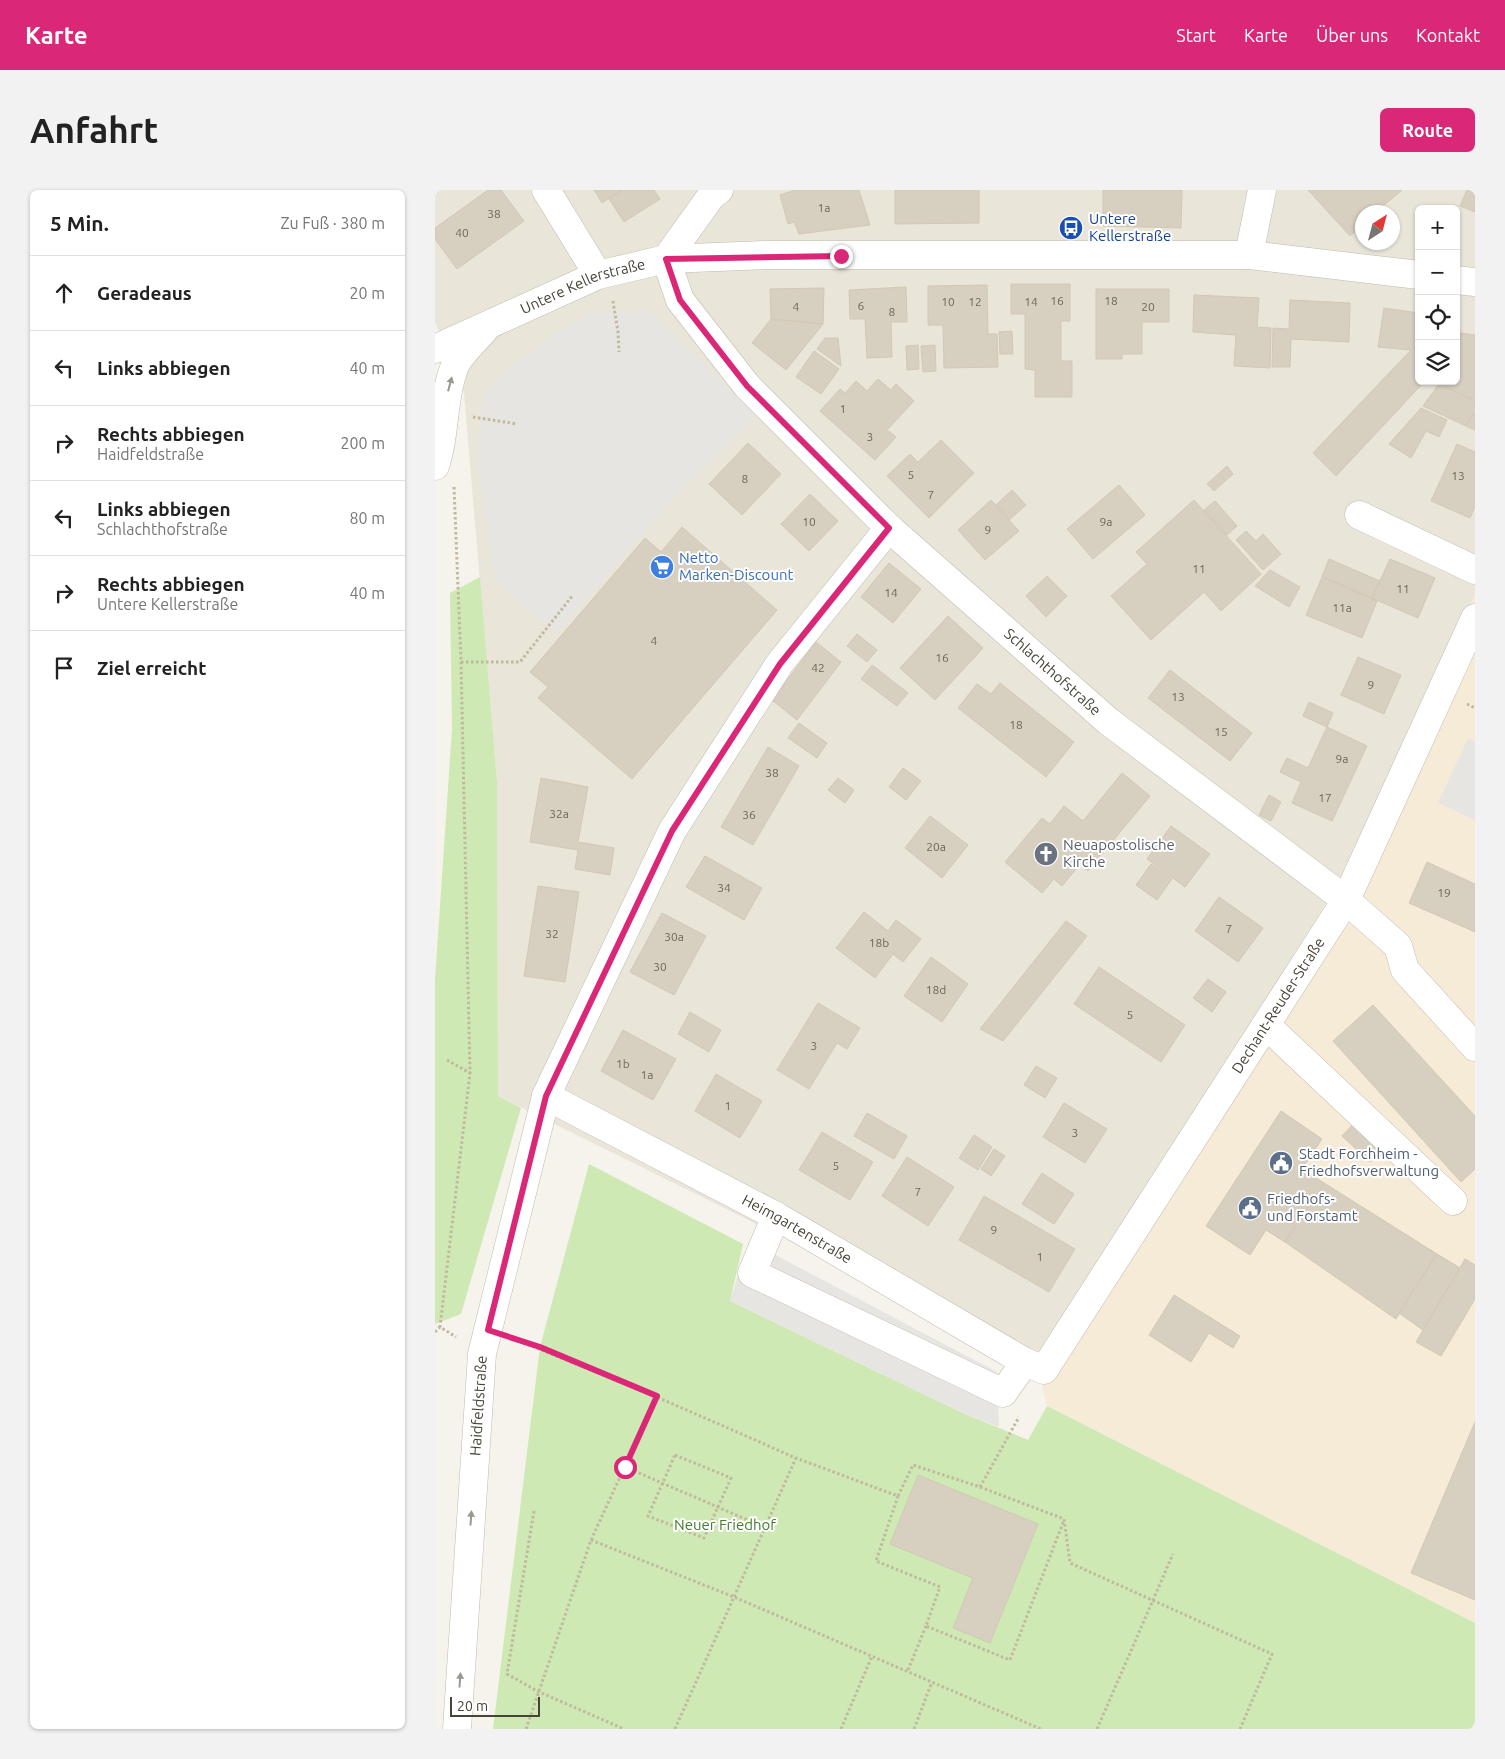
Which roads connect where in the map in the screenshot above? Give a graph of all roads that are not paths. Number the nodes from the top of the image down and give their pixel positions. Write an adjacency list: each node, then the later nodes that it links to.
1 (546, 190): 6 (street)
2 (719, 190): 5 (street)
3 (1262, 190): 4 (street)
4 (1249, 255): 5 (street, Untere Kellerstraße); 7 (street, Untere Kellerstraße)
5 (666, 259): 6 (street, Untere Kellerstraße); 14 (street, Schlachthofstraße)
6 (598, 275): 10 (street, Untere Kellerstraße)
7 (1415, 275)
8 (1460, 280): 9 (street)
9 (1475, 282)
10 (491, 322): 11 (street, Untere Kellerstraße); 12 (street, one-way to 10)
11 (435, 348)
12 (435, 466)
13 (1359, 515): 15 (street)
14 (889, 528): 17 (street, Schlachthofstraße); 20 (street, Haidfeldstraße)
15 (1475, 570)
16 (1475, 618): 17 (street, Dechant-Reuder-Straße)
17 (1346, 900): 18 (street, Dechant-Reuder-Straße); 19 (street, Schlachthofstraße)
18 (1266, 1025): 21 (street); 23 (street, Dechant-Reuder-Straße)
19 (1475, 1047)
20 (546, 1096): 22 (street, Heimgartenstraße); 24 (street, Haidfeldstraße, one-way to 20)
21 (1453, 1201)
22 (776, 1216): 23 (street, Heimgartenstraße); 23 (street, Dechant-Reuder-Straße)
23 (1034, 1366)
24 (457, 1729)

